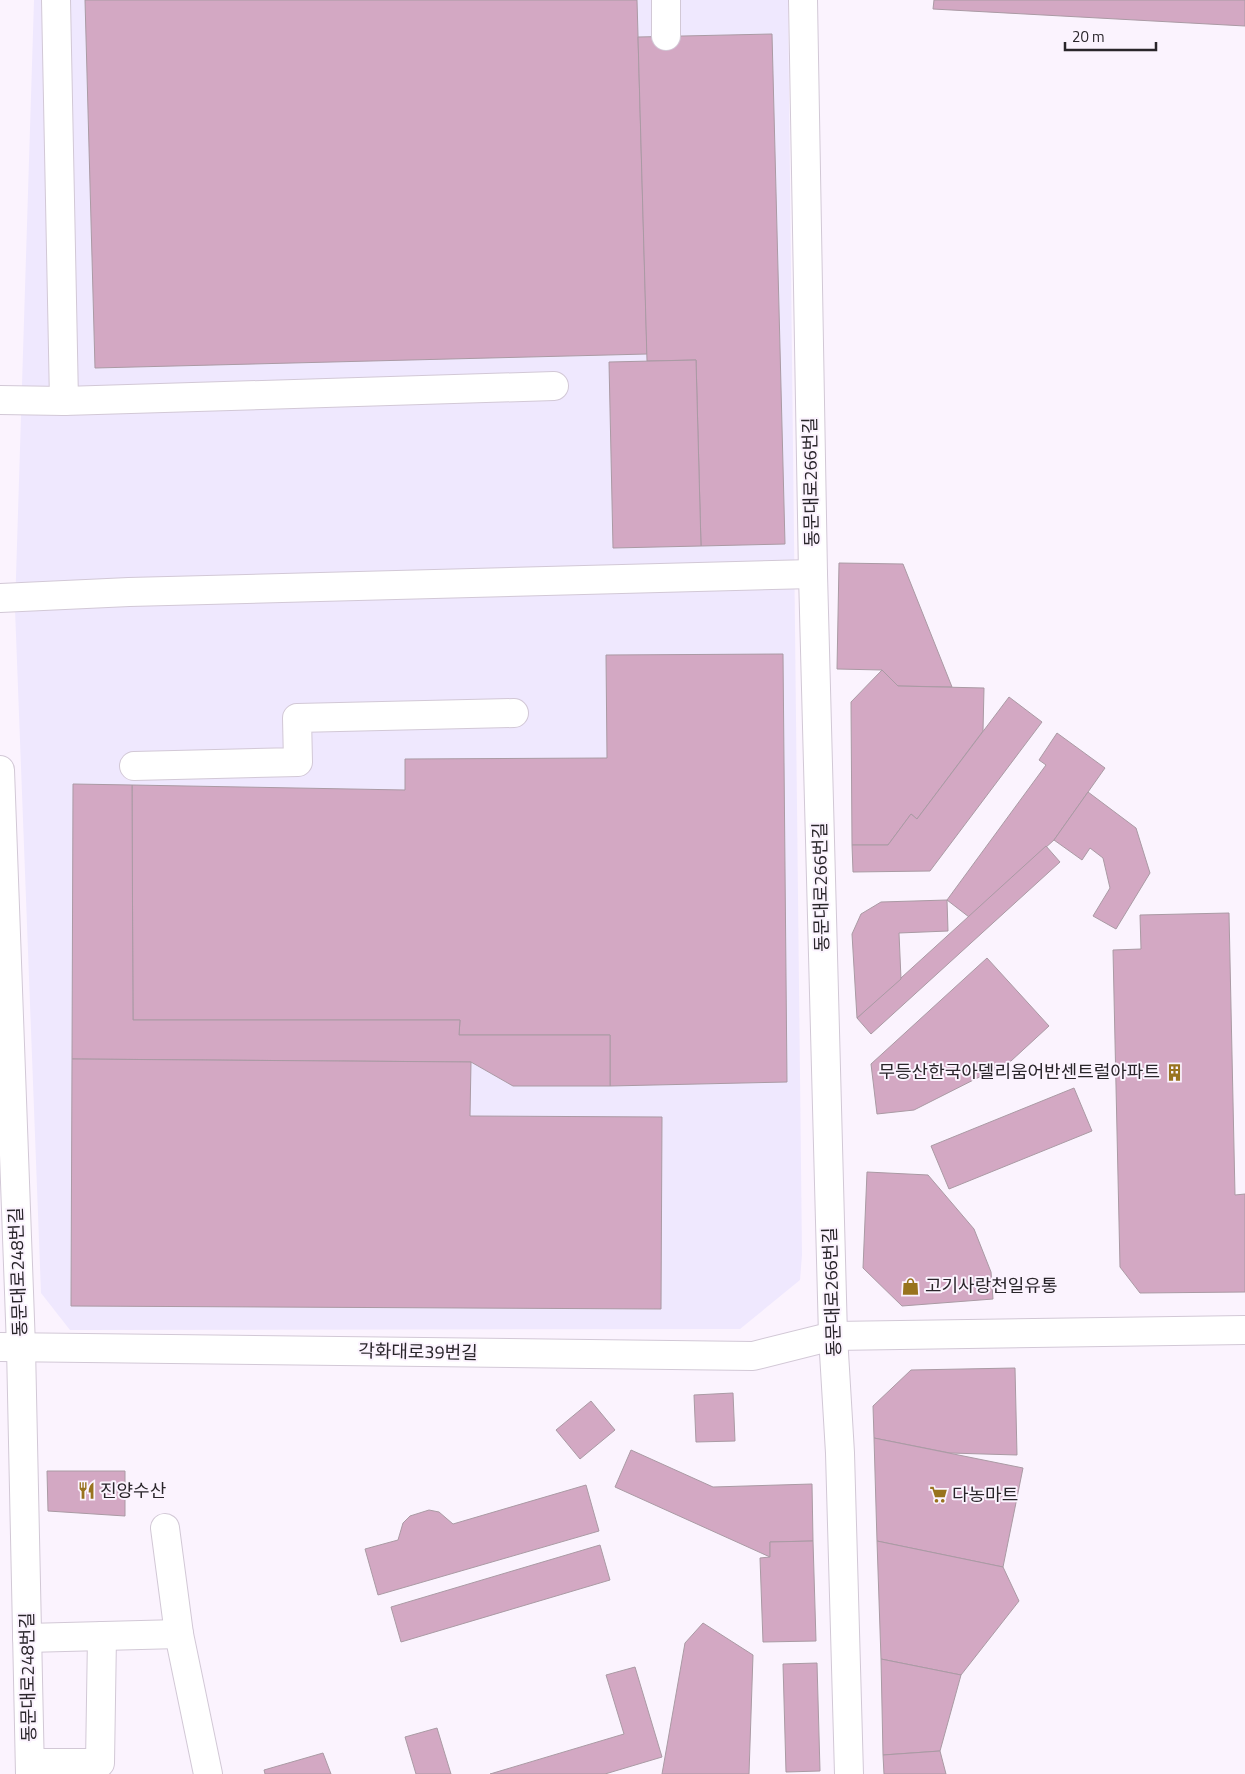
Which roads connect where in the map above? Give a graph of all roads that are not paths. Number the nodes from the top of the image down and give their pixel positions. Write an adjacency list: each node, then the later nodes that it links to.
1 (56, 0): 7 (street)
2 (666, 0): 4 (street)
3 (804, 0): 8 (street, 동문대로266번길)
4 (666, 36)
5 (554, 386): 7 (street)
6 (0, 400): 7 (street)
7 (64, 401)
8 (813, 574): 9 (street); 14 (street, 동문대로266번길)
9 (0, 598)
10 (514, 713): 11 (street)
11 (134, 766)
12 (0, 770): 15 (street, 동문대로248번길)
13 (1245, 1330): 14 (street, 각화대로39번길)
14 (833, 1336): 15 (street, 각화대로39번길); 22 (street, 동문대로266번길)
15 (11, 1347): 19 (street, 동문대로248번길)
16 (165, 1528): 17 (street)
17 (179, 1634): 18 (street); 21 (street)
18 (102, 1636): 19 (street); 20 (street)
19 (27, 1638): 20 (street, 동문대로248번길)
20 (30, 1769)
21 (208, 1774)
22 (849, 1774)

